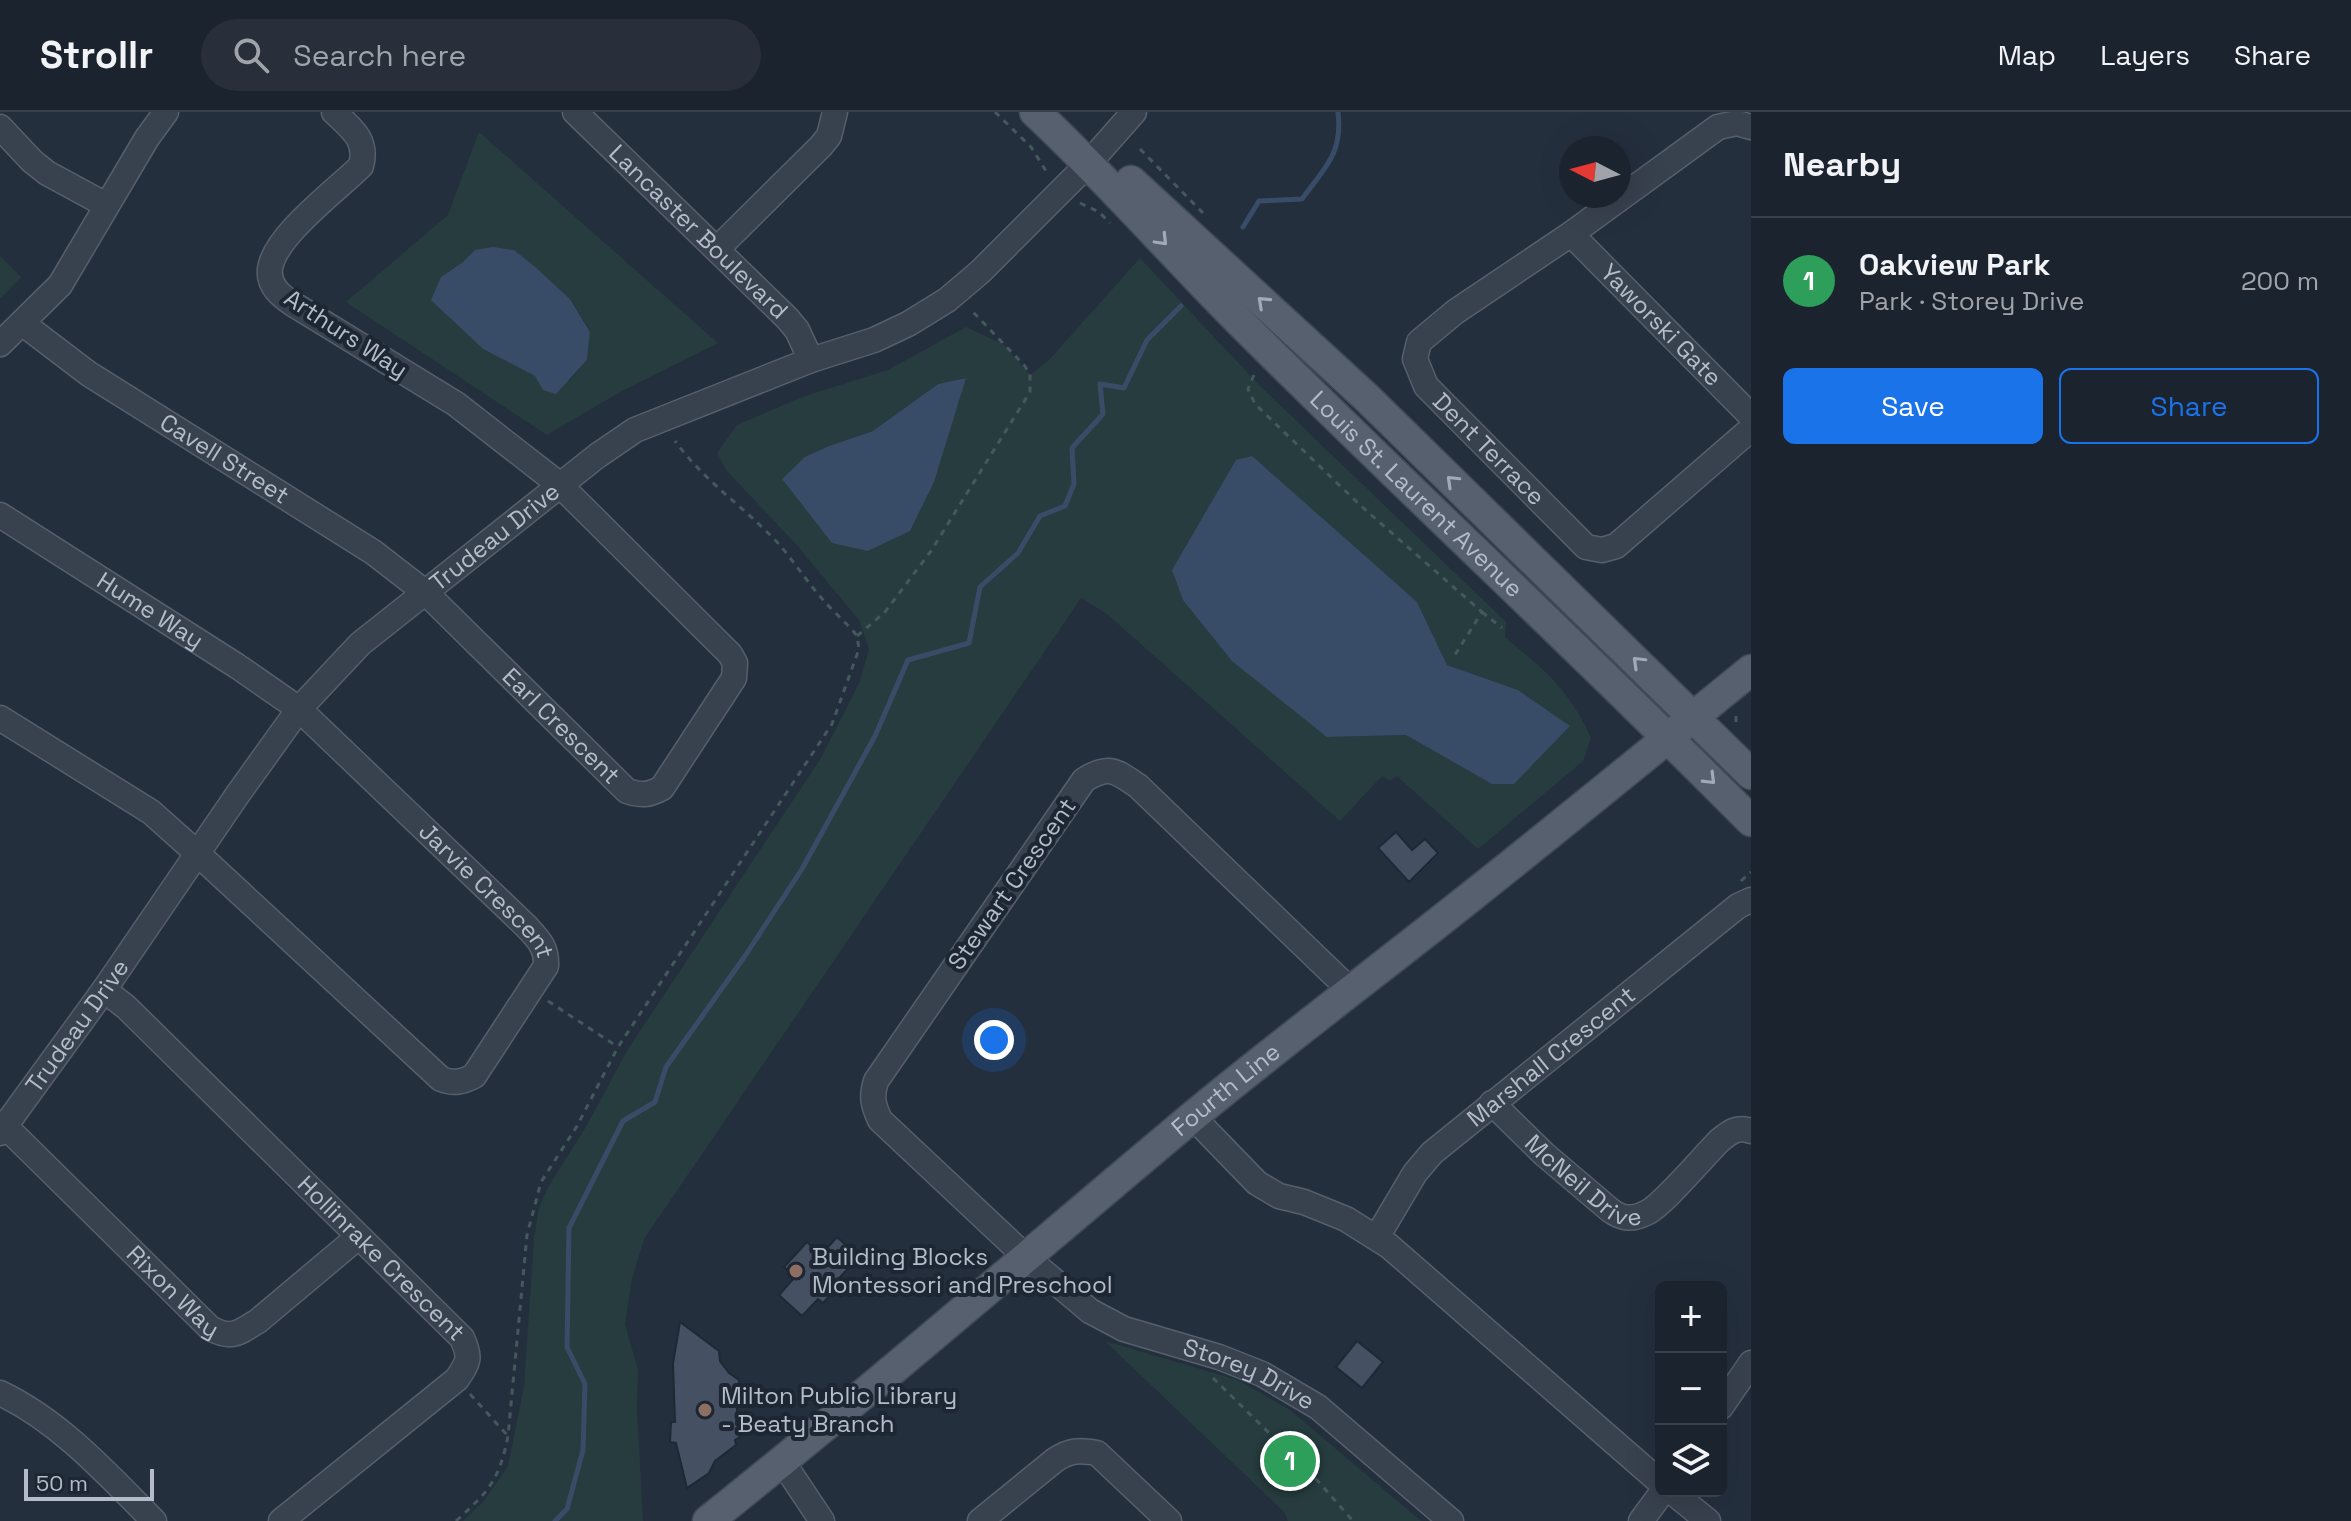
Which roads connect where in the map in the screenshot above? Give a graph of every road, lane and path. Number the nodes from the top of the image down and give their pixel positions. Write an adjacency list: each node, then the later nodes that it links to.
1 (166, 112): 16 (street)
2 (334, 112): 27 (street, Arthurs Way)
3 (575, 112): 18 (street, Lancaster Boulevard)
4 (835, 112): 18 (street)
5 (995, 112): 15 (path)
6 (1035, 112): 14 (main road, Louis St. Laurent Avenue)
7 (1134, 112): 14 (street, Trudeau Drive)
8 (0, 127): 16 (street)
9 (1751, 127): 17 (street, Dent Terrace)
10 (1140, 149): 11 (path)
11 (1147, 156): 12 (path); 13 (path)
12 (1142, 161)
13 (1152, 162)
14 (1089, 163): 22 (street, Trudeau Drive); 36 (main road, Louis St. Laurent Avenue, one-way to 14); 38 (main road, Louis St. Laurent Avenue, one-way to 38)
15 (1046, 171)
16 (106, 205): 20 (street)
17 (1571, 234): 24 (street, Yaworski Gate); 25 (street, Dent Terrace)
18 (717, 249): 22 (street, Lancaster Boulevard)
19 (973, 312): 32 (path)
20 (22, 323): 21 (street); 29 (street, Cavell Street)
21 (0, 344)
22 (811, 360): 27 (street, Trudeau Drive)
23 (1254, 375): 30 (path)
24 (1751, 416)
25 (1751, 429)
26 (675, 441): 32 (path)
27 (560, 485): 29 (street, Trudeau Drive); 29 (street, Earl Crescent)
28 (0, 515): 35 (street, Hume Way)
29 (426, 593): 35 (street, Trudeau Drive)
30 (1482, 612): 31 (path); 33 (path)
31 (1502, 628)
32 (857, 636): 46 (path)
33 (1453, 658)
34 (1751, 670): 36 (main road, Fourth Line)
35 (299, 709): 41 (street, Trudeau Drive); 44 (street, Jarvie Crescent)
36 (1694, 716): 38 (main road, Fourth Line); 39 (main road, Louis St. Laurent Avenue)
37 (0, 718): 41 (street)
38 (1669, 737): 40 (main road, Louis St. Laurent Avenue, one-way to 40); 45 (main road, Fourth Line)
39 (1751, 774)
40 (1751, 821)
41 (198, 854): 43 (street, Trudeau Drive); 44 (street, Jarvie Crescent)
42 (1751, 900): 47 (street, Marshall Crescent)
43 (104, 990): 49 (street, Trudeau Drive); 51 (street, Hollinrake Crescent)
44 (531, 990): 46 (path)
45 (1350, 990): 48 (main road, Fourth Line); 53 (street, Stewart Crescent)
46 (618, 1047): 59 (path)
47 (1492, 1103): 50 (street, McNeil Drive); 52 (street, Marshall Crescent)
48 (1193, 1117): 52 (street); 53 (main road, Fourth Line)
49 (2, 1129): 51 (street, Rixon Way)
50 (1751, 1131)
51 (358, 1237): 56 (street, Hollinrake Crescent)
52 (1377, 1237): 61 (street)
53 (1027, 1258): 54 (street, Storey Drive); 60 (main road, Fourth Line)
54 (1186, 1347): 71 (path); 72 (street, Storey Drive)
55 (1751, 1363): 58 (street)
56 (457, 1379): 59 (path); 65 (street, Hollinrake Crescent)
57 (0, 1393): 64 (street)
58 (1727, 1398)
59 (508, 1436): 66 (path)
60 (782, 1461): 67 (main road, Fourth Line); 68 (street)
61 (1655, 1478)
62 (1659, 1497): 73 (street)
63 (1678, 1497): 74 (street)
64 (154, 1521)
65 (281, 1521)
66 (456, 1521)
67 (708, 1521)
68 (822, 1521)
69 (980, 1521): 70 (street)
70 (1169, 1521)
71 (1353, 1521)
72 (1451, 1521)
73 (1641, 1521)
74 (1708, 1521)

